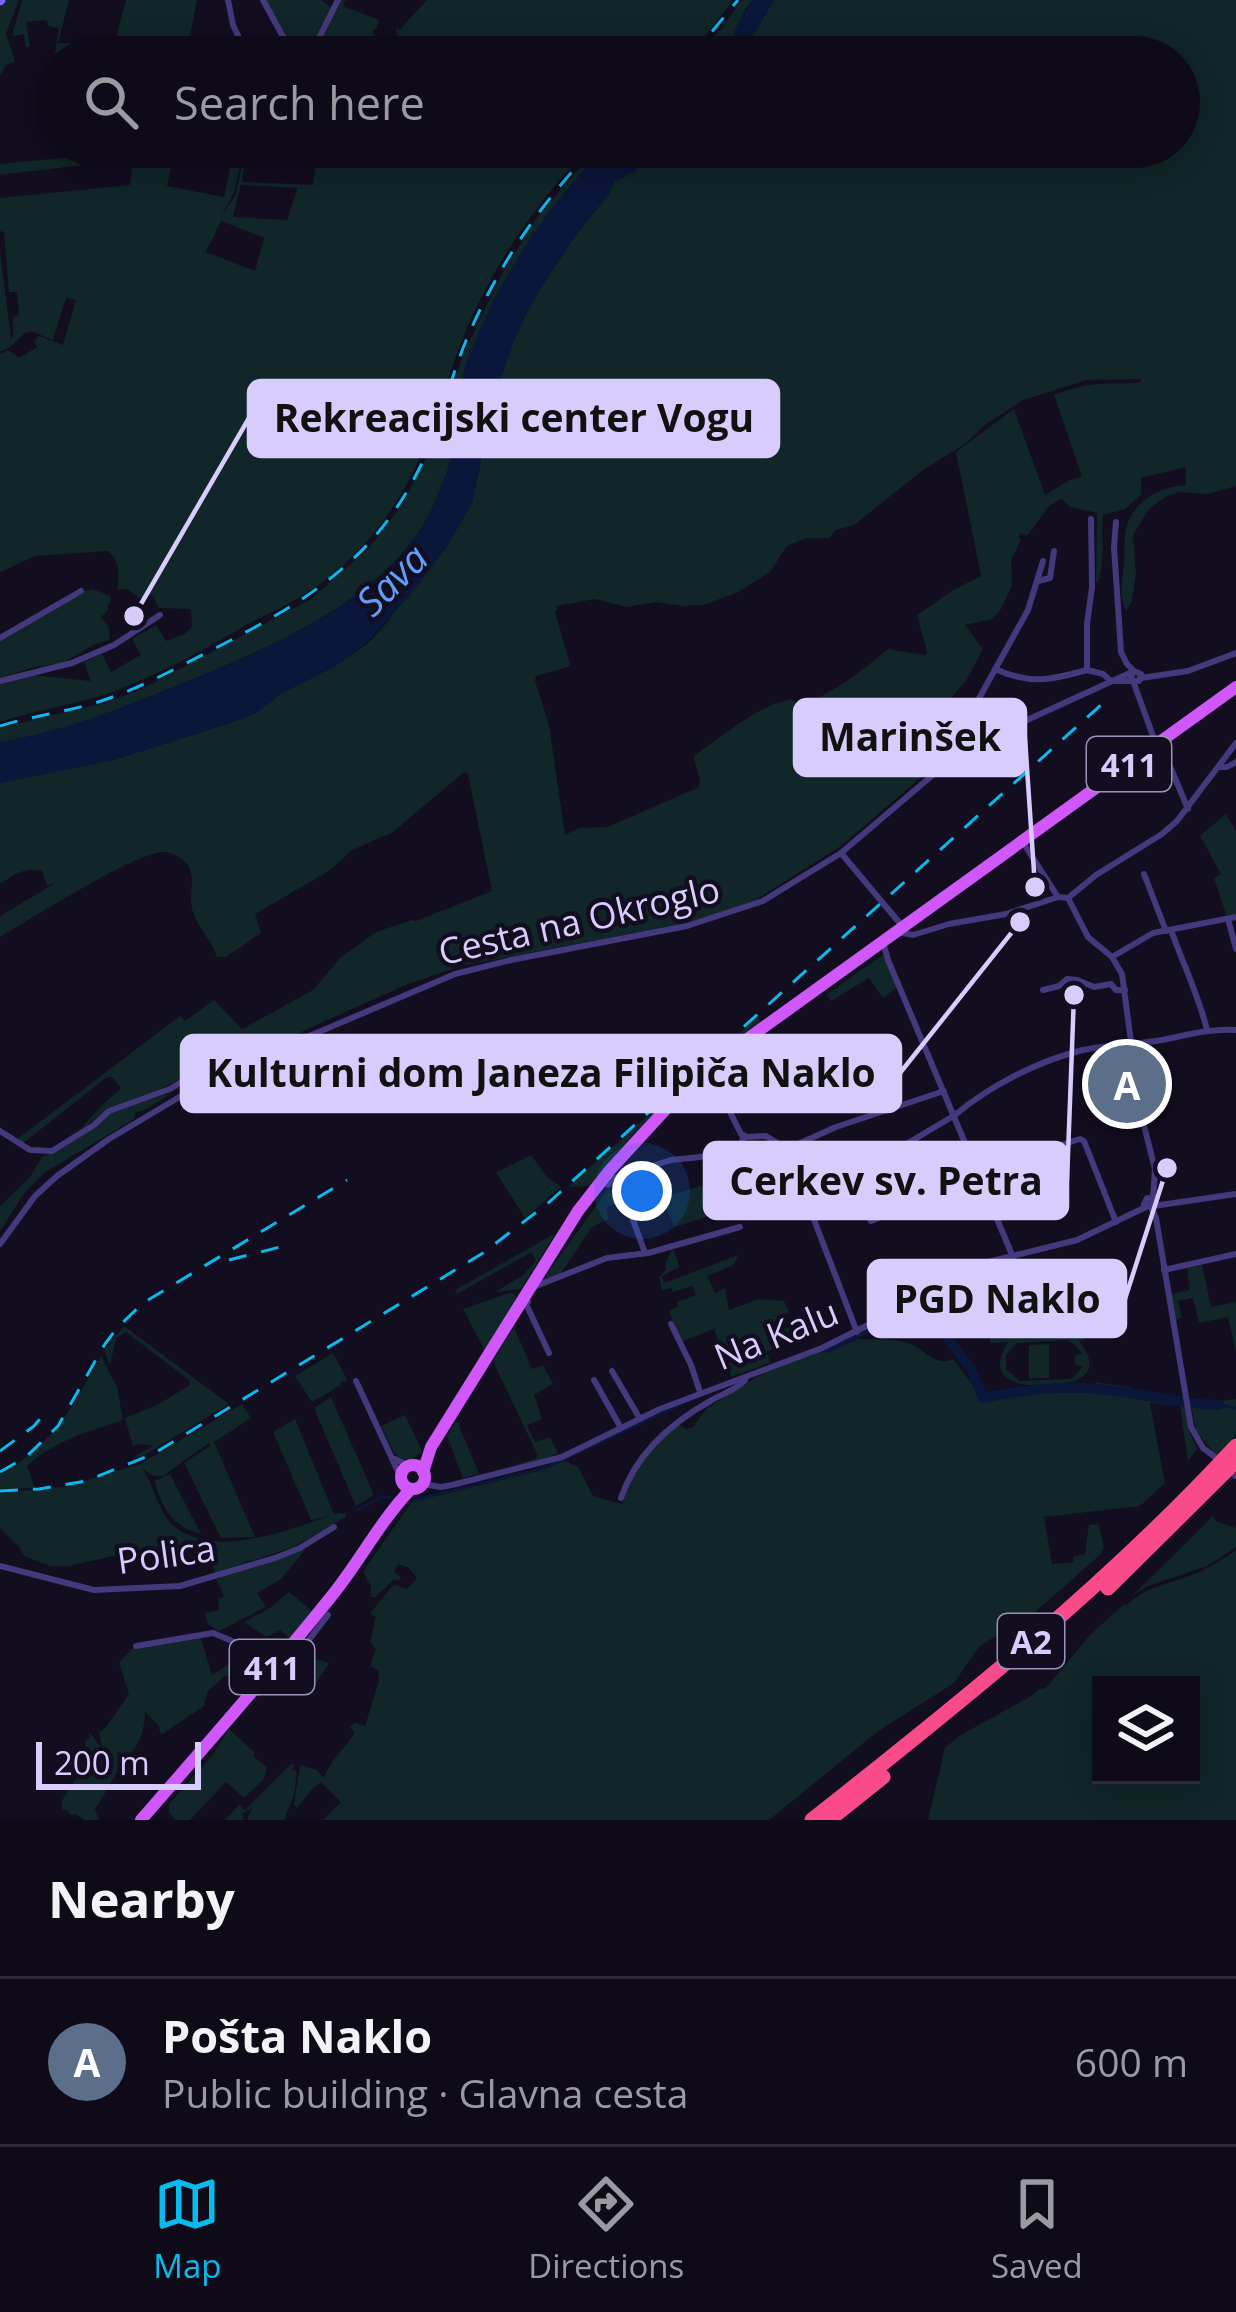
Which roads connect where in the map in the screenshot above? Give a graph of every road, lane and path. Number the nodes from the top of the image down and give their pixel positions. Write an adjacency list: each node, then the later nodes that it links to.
1 (228, 0): 4 (street)
2 (262, 0): 5 (street)
3 (338, 0): 6 (street)
4 (238, 36)
5 (282, 36)
6 (320, 36)
7 (1091, 519): 17 (street)
8 (1116, 522): 18 (street)
9 (1054, 551): 11 (street)
10 (1043, 561): 11 (street)
11 (1038, 580): 16 (street)
12 (80, 591): 14 (street)
13 (160, 616): 19 (street)
14 (0, 638)
15 (1236, 653): 18 (street)
16 (995, 669): 17 (street); 24 (street)
17 (1087, 670): 20 (street)
18 (1137, 676): 20 (street); 22 (street)
19 (0, 681)
20 (1111, 681): 24 (street, Cesta na Okroglo)
21 (1236, 687): 29 (main road, 411)
22 (1153, 736)
23 (1236, 743): 27 (street)
24 (966, 752): 30 (street, Cesta na Okroglo)
25 (1164, 752): 28 (street)
26 (1236, 762): 27 (street)
27 (1219, 766): 28 (street)
28 (1188, 809): 33 (street)
29 (1022, 842): 32 (street); 36 (main road, 411)
30 (841, 853): 36 (street); 45 (street, Cesta na Okroglo)
31 (1144, 874): 35 (street)
32 (1058, 897): 33 (street); 36 (street)
33 (1068, 898): 39 (street)
34 (1232, 918): 35 (street); 38 (street)
35 (1169, 930): 39 (street); 42 (street)
36 (904, 931): 37 (main road, 411)
37 (883, 941): 46 (main road, 411); 47 (street)
38 (1236, 949)
39 (1112, 957): 41 (street)
40 (1043, 990): 41 (street)
41 (1125, 990): 44 (street)
42 (1208, 1030): 43 (street); 44 (street)
43 (1236, 1030)
44 (1130, 1042): 48 (street); 55 (street)
45 (213, 1077): 49 (street); 59 (street, Cesta na Okroglo)
46 (706, 1078): 50 (street); 53 (main road, 411)
47 (944, 1090): 48 (street); 51 (street)
48 (955, 1115): 52 (street); 52 (street)
49 (0, 1130)
50 (743, 1136): 51 (street); 53 (street)
51 (787, 1149): 65 (street)
52 (980, 1175): 57 (street); 62 (street)
53 (607, 1182): 64 (main road, 411)
54 (1236, 1194): 55 (street, Na Kalu)
55 (1150, 1203): 57 (street, Na Kalu); 63 (street)
56 (633, 1220): 60 (street)
57 (1116, 1222): 62 (street, Na Kalu)
58 (740, 1227): 60 (street)
59 (0, 1244)
60 (645, 1253): 64 (street)
61 (1236, 1254): 63 (street)
62 (1013, 1257): 66 (street, Na Kalu)
63 (1164, 1270): 78 (street)
64 (532, 1288): 69 (street); 81 (main road, 411)
65 (854, 1320): 66 (street); 68 (street)
66 (875, 1322): 68 (street, Na Kalu)
67 (671, 1324): 74 (street, Na Kalu)
68 (857, 1331): 71 (street, Na Kalu)
69 (549, 1353)
70 (612, 1371): 75 (street)
71 (746, 1377): 74 (street, Na Kalu); 82 (street)
72 (594, 1380): 76 (street)
73 (356, 1381): 79 (street)
74 (700, 1393): 75 (street, Na Kalu)
75 (640, 1419): 76 (street, Na Kalu)
76 (621, 1428): 81 (street, Na Kalu)
77 (1236, 1445): 90 (highway, A2)
78 (1215, 1457)
79 (392, 1458): 81 (street); 81 (street)
80 (1236, 1461): 91 (highway, A2)
81 (412, 1477): 87 (main road, 411)
82 (621, 1498)
83 (334, 1527): 84 (street, Polica)
84 (0, 1566)
85 (328, 1616): 88 (street)
86 (136, 1646): 87 (street)
87 (279, 1660): 88 (main road, 411)
88 (231, 1721): 89 (main road, 411)
89 (141, 1820)
90 (812, 1820)
91 (829, 1820)

